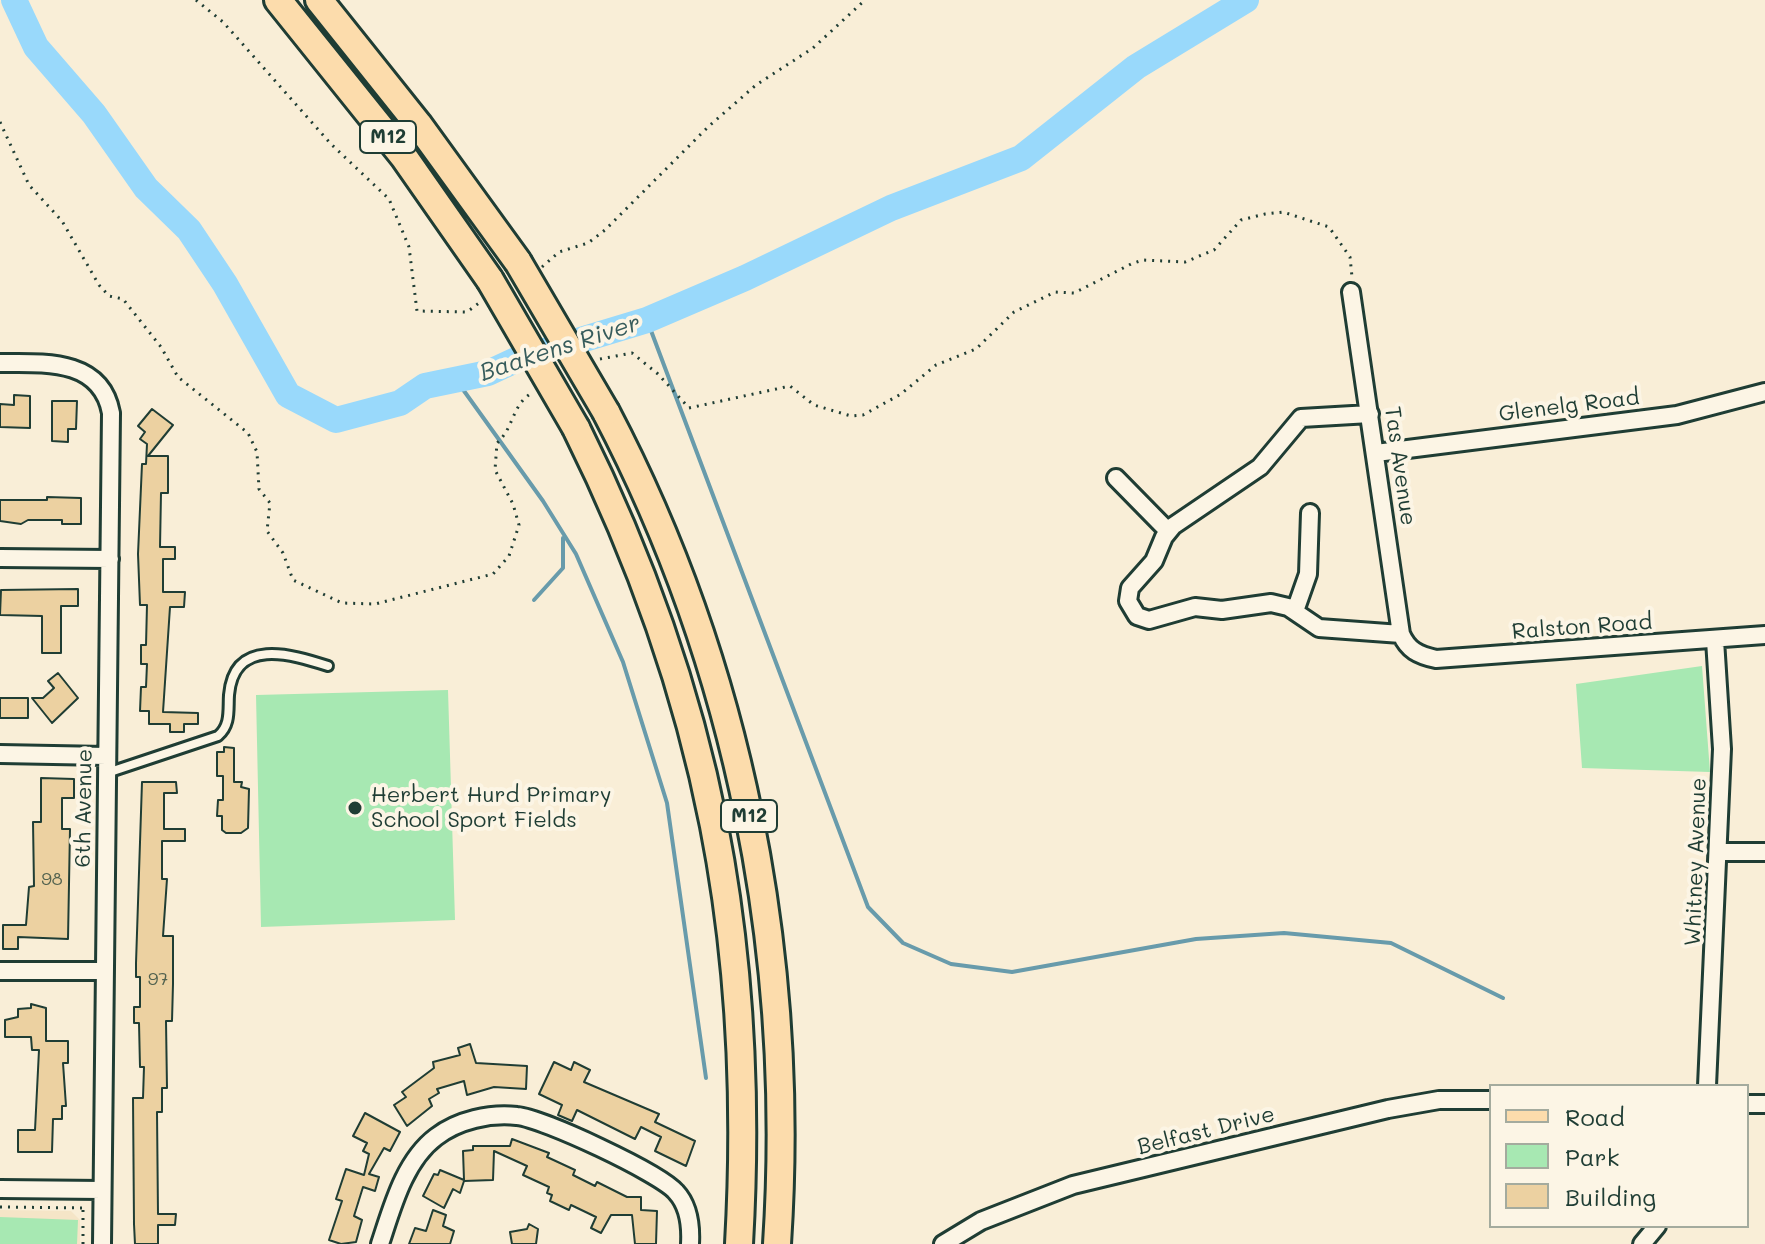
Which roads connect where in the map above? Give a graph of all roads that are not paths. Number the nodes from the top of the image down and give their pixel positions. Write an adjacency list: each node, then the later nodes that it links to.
1 (278, 0): 32 (main road, M12, bridge)
2 (319, 0): 33 (main road, M12, bridge)
3 (1351, 292): 6 (street, Tas Avenue)
4 (0, 363): 12 (street, 6th Avenue)
5 (1765, 392): 7 (street, Glenelg Road)
6 (1370, 414): 7 (street, Tas Avenue); 10 (street)
7 (1376, 453): 15 (street, Tas Avenue)
8 (1116, 478): 10 (street)
9 (1310, 513): 13 (street)
10 (1168, 531): 13 (street, Ralston Road)
11 (0, 558): 12 (street)
12 (110, 559): 19 (street, 6th Avenue)
13 (1295, 611): 15 (street, Ralston Road)
14 (1765, 635): 16 (street, Ralston Road)
15 (1403, 639): 16 (street, Ralston Road)
16 (1715, 640): 20 (street, Whitney Avenue)
17 (328, 666): 19 (lane)
18 (0, 754): 19 (street)
19 (106, 764): 23 (street, 6th Avenue)
20 (1719, 852): 21 (street); 24 (street, Whitney Avenue)
21 (1765, 852)
22 (0, 971): 23 (street)
23 (104, 971): 27 (street, 6th Avenue)
24 (1707, 1084)
25 (1489, 1100): 34 (street, Belfast Drive)
26 (0, 1189): 27 (street)
27 (102, 1190): 29 (street, 6th Avenue)
28 (1655, 1228): 35 (street)
29 (102, 1244)
30 (380, 1244): 31 (street)
31 (690, 1244)
32 (739, 1244)
33 (777, 1244)
34 (943, 1244)
35 (1642, 1244)

